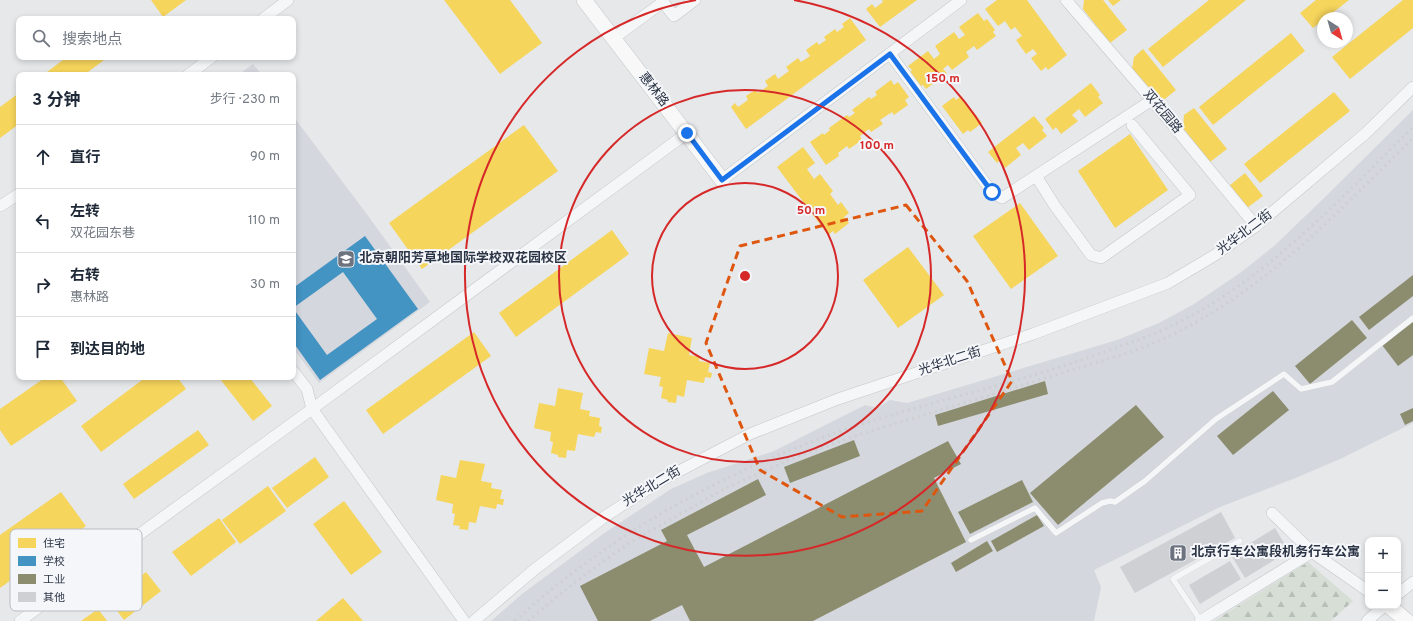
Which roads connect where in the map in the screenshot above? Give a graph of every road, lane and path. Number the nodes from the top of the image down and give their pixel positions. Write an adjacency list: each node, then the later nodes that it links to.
1 (288, 0): 6 (street)
2 (584, 0): 7 (street, 惠林路)
3 (695, 0): 7 (street)
4 (962, 0): 8 (street)
5 (1066, 0): 12 (street, 双花园路)
6 (266, 16)
7 (614, 38): 14 (street, 惠林路)
8 (890, 54): 15 (street); 16 (street)
9 (208, 60): 10 (street)
10 (192, 72)
11 (1413, 87): 19 (street, 光华北二街)
12 (1152, 100): 15 (street); 19 (street, 双花园路)
13 (1132, 125): 15 (street)
14 (687, 133): 16 (street, 惠林路); 22 (street)
15 (1036, 176)
16 (722, 180)
17 (16, 196): 18 (street)
18 (0, 206)
19 (1256, 226): 36 (street, 光华北二街)
20 (1413, 318): 25 (lane)
21 (296, 375): 22 (street)
22 (312, 409): 24 (street); 35 (street)
23 (1272, 513): 27 (street)
24 (142, 532)
25 (971, 540)
26 (1240, 541): 37 (lane)
27 (1312, 552): 29 (street); 37 (street)
28 (1413, 582): 30 (street)
29 (1365, 589)
30 (1401, 592)
31 (1381, 609): 38 (street)
32 (1393, 609): 39 (street)
33 (34, 611): 34 (street)
34 (20, 621)
35 (464, 621)
36 (474, 621)
37 (1201, 621)
38 (1367, 621)
39 (1407, 621)

